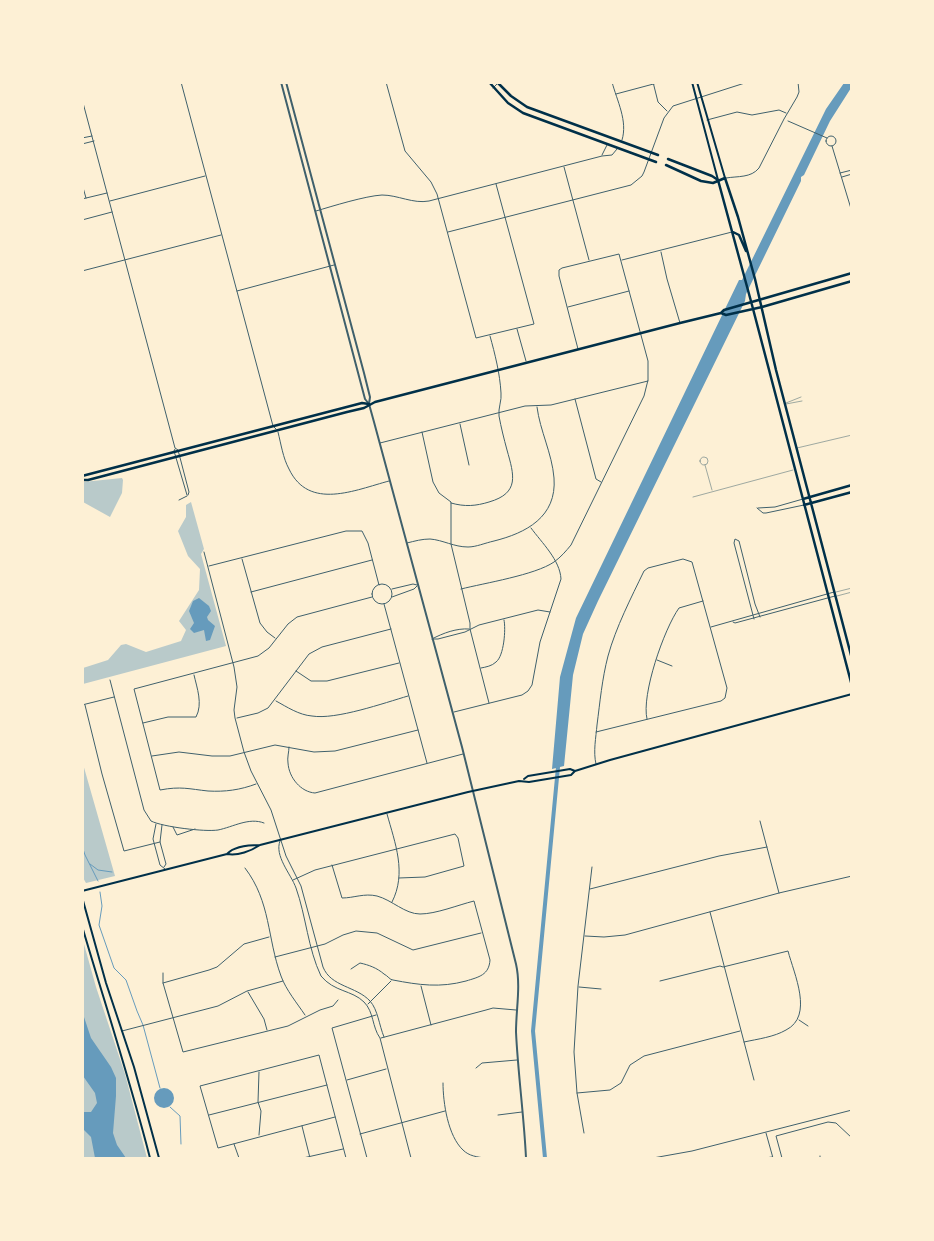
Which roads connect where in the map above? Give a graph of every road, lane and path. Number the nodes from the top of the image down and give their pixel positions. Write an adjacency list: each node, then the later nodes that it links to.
1 (181, 82): 43 (street)
2 (281, 82): 56 (street)
3 (286, 82): 55 (street)
4 (386, 82): 52 (street)
5 (489, 82): 14 (main road)
6 (612, 82): 15 (street)
7 (661, 82): 13 (street)
8 (692, 82): 18 (main road)
9 (697, 82): 16 (main road)
10 (748, 82): 16 (street)
11 (798, 82): 20 (street)
12 (498, 83): 14 (street); 27 (main road)
13 (653, 84): 15 (street); 19 (street)
14 (493, 88): 29 (main road)
15 (615, 94): 27 (street)
16 (700, 97): 18 (street); 21 (main road)
17 (82, 99): 23 (street)
18 (696, 99): 19 (street); 46 (main road)
19 (668, 112): 32 (street)
20 (786, 113): 21 (street); 45 (street)
21 (707, 120): 45 (main road)
22 (788, 120): 25 (street)
23 (92, 136): 24 (street); 26 (street)
24 (82, 138)
25 (826, 138): 30 (street); 30 (street)
26 (94, 141): 28 (street); 49 (street)
27 (621, 142): 32 (main road)
28 (82, 144)
29 (607, 144): 31 (main road); 34 (street)
30 (832, 146): 41 (street)
31 (618, 148): 34 (street); 36 (main road)
32 (652, 153): 33 (main road); 36 (street)
33 (658, 155)
34 (602, 156): 39 (street)
35 (668, 159): 46 (main road)
36 (649, 160): 37 (main road); 53 (street)
37 (656, 162)
38 (666, 165): 46 (main road)
39 (564, 167): 48 (street); 53 (street)
40 (852, 170): 41 (street)
41 (840, 173): 44 (street)
42 (852, 174): 44 (street)
43 (206, 176): 54 (street); 63 (street)
44 (841, 177): 58 (street)
45 (725, 178): 46 (main road); 65 (main road)
46 (718, 180): 62 (main road)
47 (82, 184): 50 (street)
48 (496, 184): 52 (street); 59 (street)
49 (108, 192): 50 (street); 54 (street)
50 (86, 198): 51 (street)
51 (82, 199)
52 (439, 199): 55 (street); 61 (street)
53 (572, 200): 59 (street); 67 (street)
54 (110, 201): 57 (street)
55 (320, 210): 56 (street); 69 (street)
56 (315, 211): 70 (street)
57 (113, 212): 60 (street); 66 (street)
58 (852, 212)
59 (505, 218): 61 (street); 83 (street)
60 (82, 220)
61 (448, 232): 84 (street)
62 (733, 232): 64 (street); 65 (main road); 77 (main road)
63 (222, 235): 66 (street); 75 (street)
64 (660, 251): 68 (street); 82 (street)
65 (748, 254): 76 (main road)
66 (126, 260): 71 (street); 106 (street)
67 (589, 260): 68 (street); 78 (street)
68 (622, 260): 74 (street)
69 (335, 264): 70 (street); 93 (street)
70 (330, 266): 75 (street); 93 (street)
71 (82, 271)
72 (852, 273): 76 (main road)
73 (852, 281): 79 (main road)
74 (630, 290): 78 (street); 85 (street)
75 (236, 291): 99 (street)
76 (760, 300): 77 (main road); 79 (main road)
77 (752, 302): 80 (main road); 81 (main road)
78 (567, 307): 86 (street)
79 (762, 307): 80 (main road); 94 (main road)
80 (753, 309): 81 (main road); 96 (main road)
81 (721, 313): 82 (main road)
82 (680, 323): 85 (main road)
83 (517, 328): 84 (street); 87 (street)
84 (490, 334): 88 (street)
85 (641, 334): 86 (main road); 89 (street)
86 (578, 350): 87 (main road)
87 (526, 363): 88 (main road)
88 (498, 370): 93 (main road); 97 (street)
89 (648, 380): 91 (street); 113 (street)
90 (801, 397): 94 (lane)
91 (575, 398): 95 (street); 113 (street)
92 (802, 401): 94 (lane)
93 (369, 404): 99 (main road); 99 (main road); 103 (street)
94 (785, 404): 96 (lane); 105 (main road)
95 (537, 406): 97 (street); 124 (street)
96 (777, 406): 110 (main road)
97 (499, 413): 98 (street); 121 (street)
98 (460, 423): 100 (street); 108 (street)
99 (275, 428): 102 (main road); 104 (main road); 112 (street)
100 (422, 432): 103 (street); 121 (street)
101 (852, 435): 105 (lane)
102 (224, 438): 104 (main road); 106 (main road)
103 (380, 443): 112 (street)
104 (224, 444): 107 (main road)
105 (797, 448): 118 (main road)
106 (176, 450): 107 (street); 111 (main road)
107 (177, 456): 111 (main road); 120 (street)
108 (469, 465)
109 (705, 466): 115 (lane)
110 (794, 469): 115 (lane); 119 (main road)
111 (82, 478)
112 (390, 481): 125 (street)
113 (602, 482): 130 (street)
114 (852, 485): 118 (main road)
115 (712, 492): 117 (lane)
116 (852, 492): 122 (main road)
117 (694, 497)
118 (810, 497): 119 (main road); 122 (main road)
119 (803, 499): 123 (main road); 123 (street)
120 (179, 500)
121 (451, 502): 126 (street)
122 (811, 503): 123 (main road); 140 (main road)
123 (804, 505): 142 (main road)
124 (530, 527): 126 (street); 130 (street)
125 (406, 543): 126 (street); 135 (street)
126 (451, 544): 138 (street)
127 (204, 552): 131 (street)
128 (241, 558): 129 (street); 131 (street); 139 (street)
129 (373, 560): 134 (street); 139 (street)
130 (556, 561): 138 (street); 149 (street)
131 (208, 566): 163 (street)
132 (747, 575): 133 (street); 133 (street); 150 (street)
133 (743, 576): 151 (street)
134 (379, 585): 137 (street); 144 (street)
135 (418, 585): 137 (street); 145 (street); 160 (street)
136 (852, 588): 140 (lane)
137 (390, 589): 145 (street)
138 (461, 589): 158 (street)
139 (251, 592): 159 (street)
140 (835, 592): 142 (street); 143 (main road)
141 (852, 592): 143 (lane)
142 (828, 594): 146 (main road); 150 (street)
143 (836, 596): 146 (street); 161 (main road)
144 (372, 597): 148 (street); 159 (street)
145 (391, 597): 148 (street)
146 (829, 598): 152 (street); 170 (main road)
147 (703, 601): 156 (street); 162 (street); 182 (street)
148 (384, 604): 157 (street)
149 (550, 612): 153 (street); 175 (street)
150 (758, 613): 151 (street); 152 (street)
151 (752, 614): 154 (street); 155 (street)
152 (760, 617): 154 (street)
153 (504, 619): 158 (street); 166 (street)
154 (754, 619): 155 (street)
155 (732, 622): 156 (street)
156 (710, 628): 179 (street)
157 (391, 629): 164 (street); 167 (street)
158 (470, 629): 160 (street); 166 (street)
159 (276, 639): 163 (street)
160 (432, 639): 177 (street)
161 (852, 659)
162 (656, 660): 165 (street); 179 (street)
163 (233, 663): 168 (street); 178 (street)
164 (400, 663): 167 (street); 172 (street)
165 (672, 666)
166 (480, 668): 175 (street)
167 (296, 671): 174 (street)
168 (194, 674): 180 (street); 180 (street)
169 (110, 680): 173 (street)
170 (852, 686)
171 (852, 694): 188 (main road)
172 (409, 696): 174 (street); 181 (street)
173 (114, 697): 176 (street); 195 (street)
174 (275, 700): 178 (street)
175 (489, 703): 177 (street)
176 (84, 705): 202 (street)
177 (452, 713): 185 (street)
178 (235, 718): 184 (street)
179 (647, 720): 182 (street)
180 (143, 723): 186 (street)
181 (418, 730): 183 (street); 187 (street)
182 (596, 732): 188 (street)
183 (289, 747): 184 (street); 187 (street)
184 (244, 752): 186 (street); 191 (street)
185 (464, 754): 187 (street); 192 (street)
186 (151, 756): 191 (street)
187 (427, 763)
188 (596, 765): 189 (main road)
189 (575, 771): 190 (main road); 190 (main road)
190 (524, 780): 192 (main road)
191 (257, 784): 200 (street)
192 (473, 791): 193 (main road); 246 (street)
193 (387, 813): 200 (main road); 205 (street)
194 (760, 821): 204 (street)
195 (156, 824): 197 (street); 202 (street)
196 (264, 824): 199 (street)
197 (162, 825): 198 (street); 201 (street)
198 (173, 826): 199 (street); 199 (street)
199 (197, 828)
200 (280, 840): 203 (main road); 216 (street); 218 (street)
201 (160, 842): 202 (street); 206 (street)
202 (154, 844): 207 (street)
203 (260, 846): 208 (main road); 208 (main road)
204 (767, 847): 219 (street); 221 (street)
205 (396, 849): 209 (street); 217 (street); 217 (street)
206 (163, 852): 207 (street); 211 (street)
207 (157, 854): 211 (street)
208 (227, 854): 213 (main road)
209 (332, 865): 216 (street); 223 (street)
210 (592, 867): 219 (street)
211 (163, 868): 213 (street); 214 (street)
212 (244, 868): 228 (street)
213 (168, 870): 214 (main road)
214 (160, 872): 220 (main road)
215 (852, 876): 221 (street)
216 (297, 877): 218 (street); 229 (street)
217 (399, 878): 223 (street)
218 (292, 880): 230 (street)
219 (590, 889): 227 (street)
220 (82, 891)
221 (779, 893): 224 (street)
222 (82, 897): 254 (main road)
223 (392, 902): 226 (street)
224 (710, 911): 227 (street); 232 (street)
225 (82, 926): 285 (main road)
226 (482, 933): 229 (street); 239 (street)
227 (585, 936): 240 (street)
228 (270, 937): 231 (street); 238 (street)
229 (317, 946): 230 (street); 244 (street)
230 (312, 947): 231 (street); 245 (street)
231 (275, 957): 236 (street)
232 (724, 967): 237 (street); 251 (street); 256 (street)
233 (351, 969): 235 (street)
234 (163, 973): 238 (street)
235 (392, 980): 239 (street); 244 (street)
236 (283, 981): 242 (street); 248 (street)
237 (660, 981)
238 (163, 983): 250 (street)
239 (421, 985): 252 (street)
240 (578, 986): 241 (street); 268 (street)
241 (601, 989)
242 (247, 991): 250 (street); 255 (street)
243 (338, 1000): 248 (street)
244 (371, 1002): 245 (street); 247 (street)
245 (366, 1005): 249 (street)
246 (517, 1010): 252 (street); 260 (street)
247 (377, 1015): 249 (street); 257 (street)
248 (306, 1016): 255 (street)
249 (372, 1017): 258 (street); 265 (street)
250 (172, 1018): 254 (street); 255 (street)
251 (798, 1020): 253 (street); 259 (street)
252 (431, 1025): 257 (street)
253 (808, 1026)
254 (122, 1031): 286 (main road)
255 (267, 1031)
256 (740, 1031): 259 (street); 268 (street)
257 (384, 1037): 258 (street)
258 (380, 1038): 262 (street)
259 (744, 1042): 264 (street)
260 (518, 1060): 261 (street); 272 (street)
261 (476, 1068)
262 (387, 1069): 265 (street); 276 (street)
263 (259, 1071): 267 (street); 269 (street); 273 (street)
264 (754, 1080)
265 (346, 1081): 280 (street)
266 (443, 1083): 270 (street)
267 (327, 1085): 269 (street); 275 (street)
268 (576, 1093): 279 (street)
269 (258, 1102): 273 (street); 281 (street)
270 (446, 1110): 276 (street); 293 (street)
271 (852, 1110): 278 (street)
272 (522, 1112): 274 (street); 294 (street)
273 (208, 1115): 283 (street)
274 (498, 1115)
275 (335, 1117): 277 (street); 284 (street)
276 (402, 1123): 280 (street); 292 (street)
277 (302, 1126): 281 (street); 289 (street)
278 (766, 1131): 295 (street); 297 (street)
279 (584, 1133)
280 (360, 1134): 291 (street)
281 (259, 1136): 283 (street)
282 (852, 1138): 298 (street)
283 (234, 1143): 287 (street)
284 (344, 1148): 289 (street); 290 (street)
285 (150, 1158)
286 (159, 1158)
287 (239, 1158)
288 (303, 1158): 289 (street)
289 (310, 1158)
290 (346, 1158)
291 (367, 1158)
292 (411, 1158)
293 (485, 1158)
294 (526, 1158)
295 (653, 1158)
296 (765, 1158): 297 (street)
297 (773, 1158)
298 (782, 1158)

